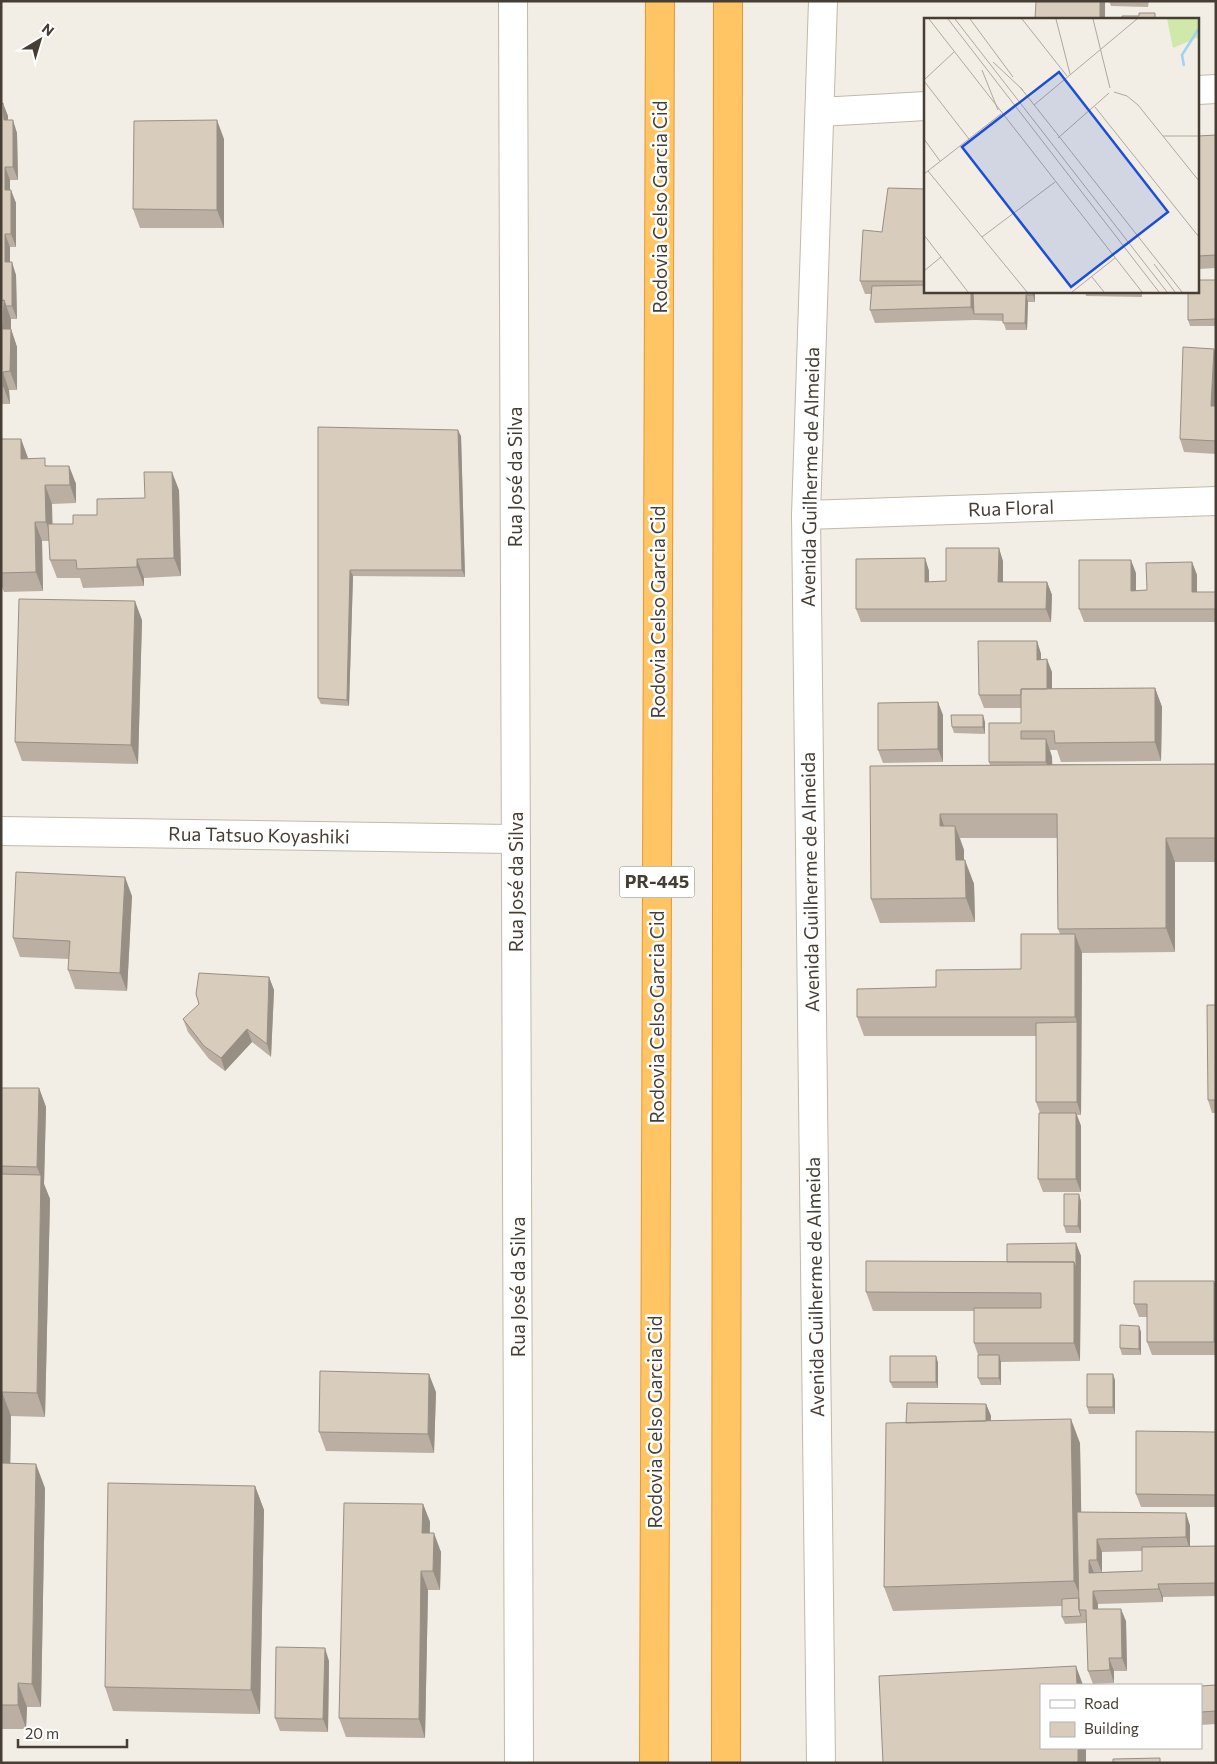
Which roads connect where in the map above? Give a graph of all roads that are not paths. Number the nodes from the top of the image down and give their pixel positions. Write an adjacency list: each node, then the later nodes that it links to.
1 (513, 1): 12 (street, Rua José da Silva)
2 (660, 1): 14 (highway, Rodovia Celso Garcia Cid / PR-445)
3 (728, 1): 15 (highway)
4 (823, 1): 8 (street, Avenida Guilherme de Almeida)
5 (1216, 89): 6 (street)
6 (1200, 90)
7 (924, 106): 8 (street)
8 (820, 112): 10 (street, Avenida Guilherme de Almeida)
9 (1216, 501): 10 (street, Rua Floral)
10 (806, 515): 16 (street, Avenida Guilherme de Almeida)
11 (1, 831): 12 (street, Rua Tatsuo Koyashiki)
12 (516, 839): 13 (street, Rua José da Silva)
13 (519, 1763)
14 (654, 1763)
15 (726, 1763)
16 (821, 1763)

